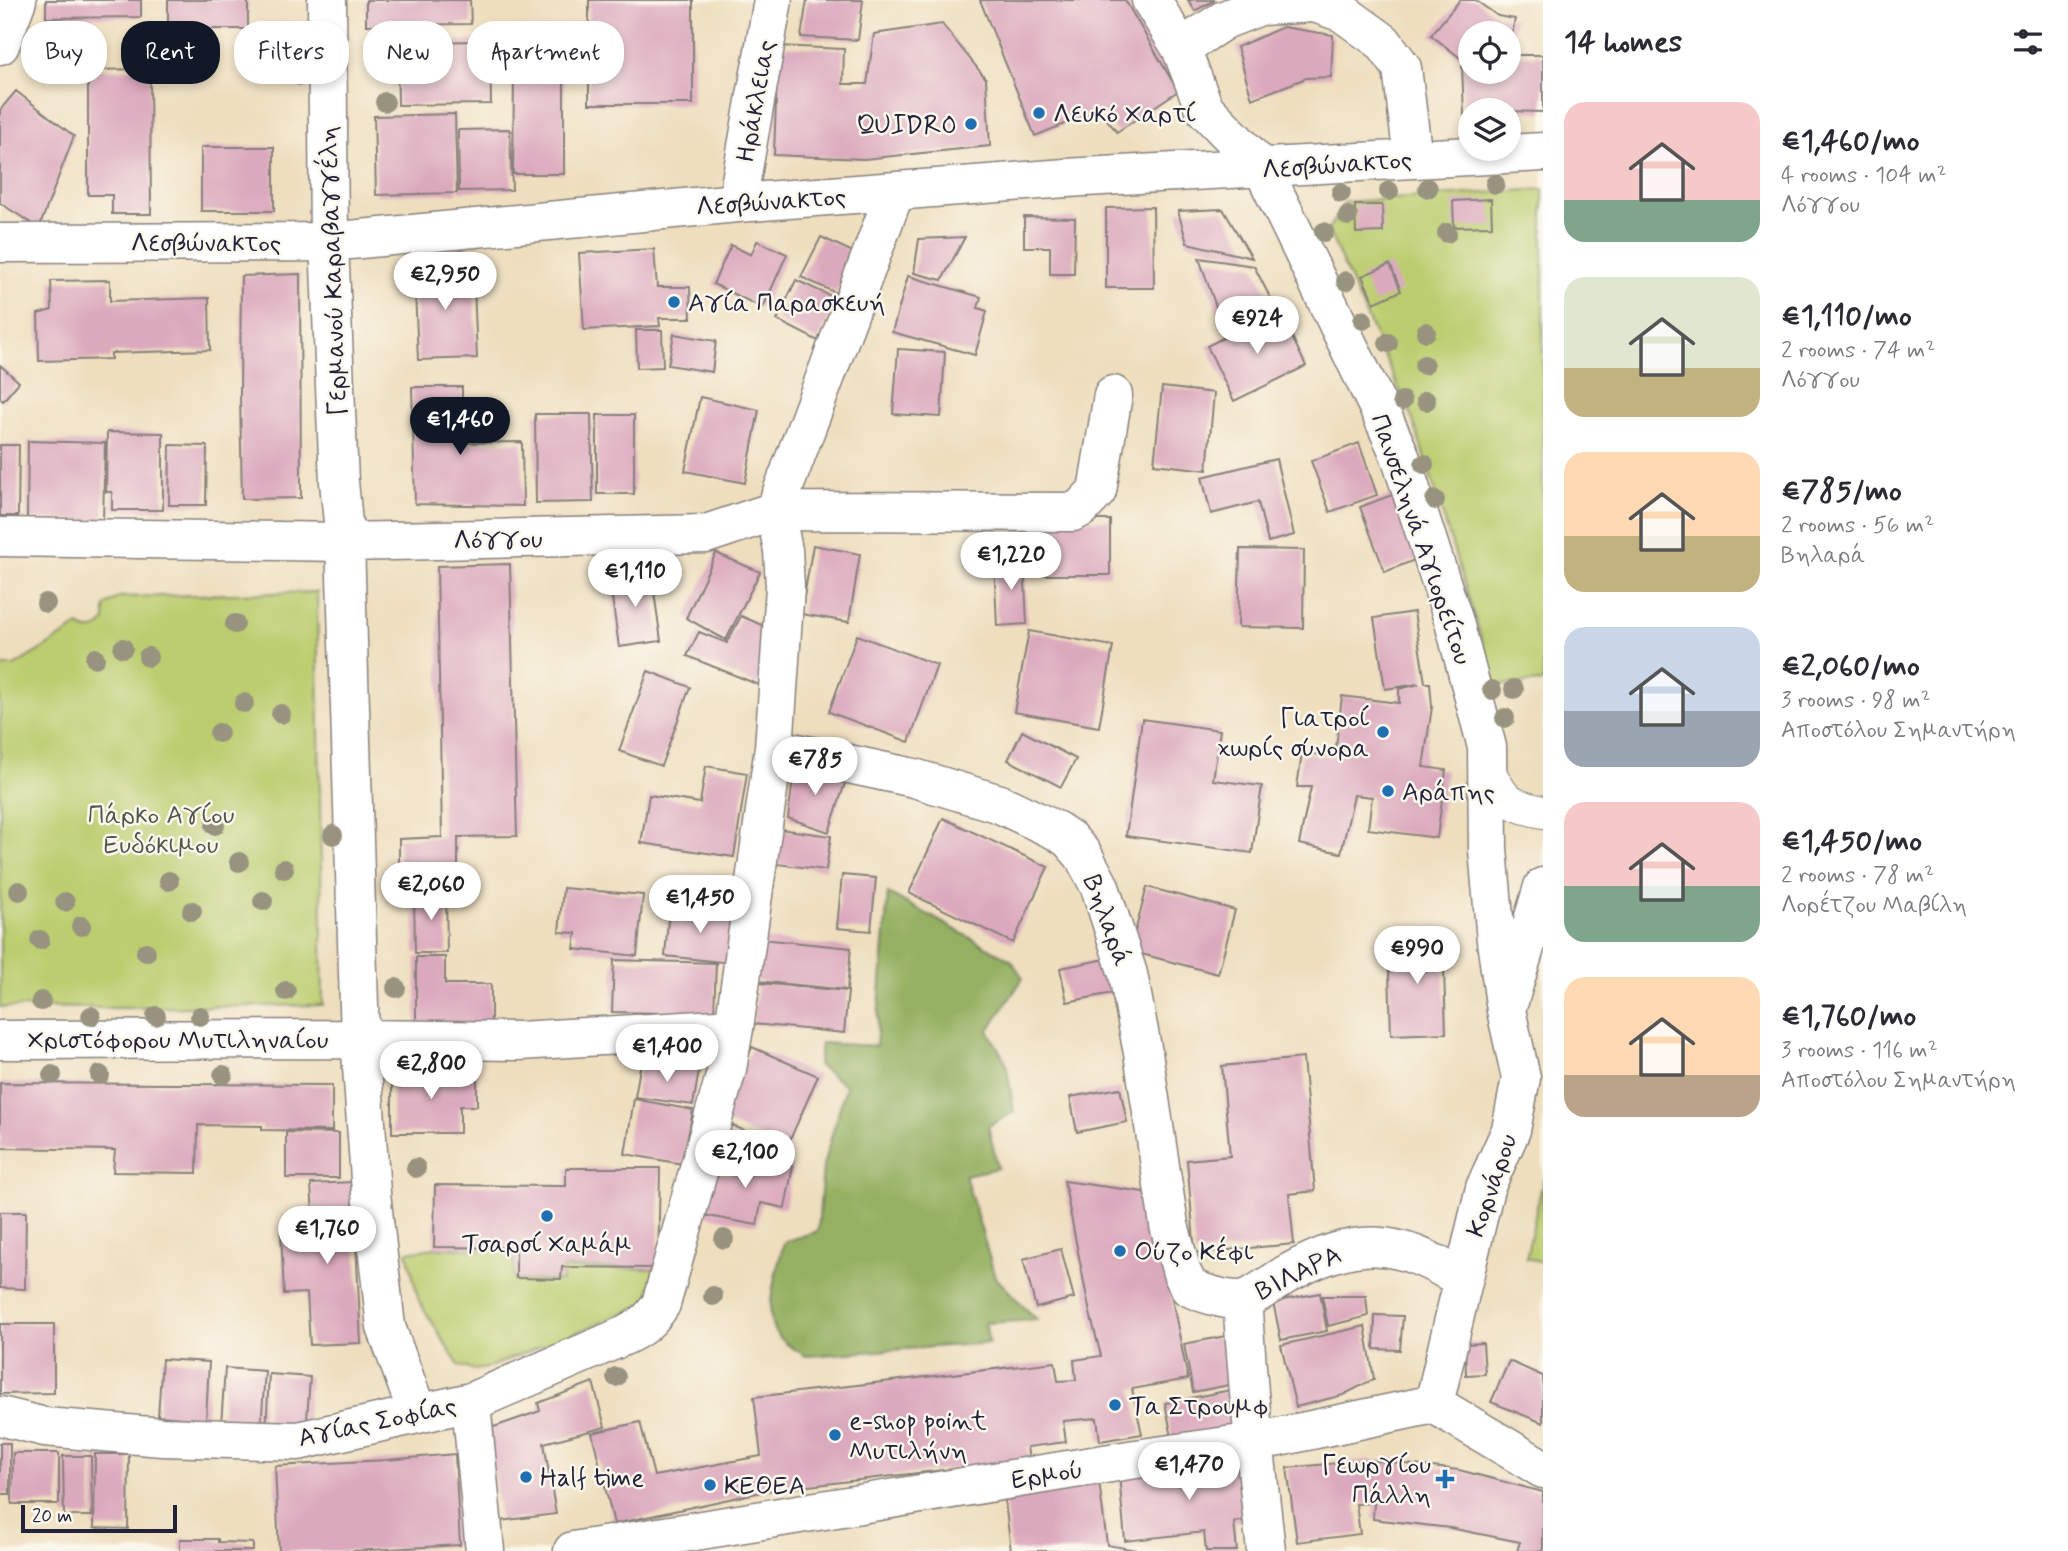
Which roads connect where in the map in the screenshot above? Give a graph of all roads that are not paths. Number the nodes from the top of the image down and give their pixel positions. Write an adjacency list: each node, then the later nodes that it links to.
1 (17, 0): 5 (street)
2 (327, 0): 12 (street, Γερμανού Καραβαγγέλη)
3 (773, 0): 11 (street, Ηράκλειας)
4 (1151, 0): 6 (street, Πανσεληνά Αγιορείτου)
5 (0, 45)
6 (1181, 48): 8 (street); 9 (street, Πανσεληνά Αγιορείτου)
7 (1543, 152): 8 (street, Λεσβώνακτος)
8 (1413, 159): 9 (street, Λεσβώνακτος)
9 (1262, 169): 10 (street, Λεσβώνακτος); 19 (street, Πανσεληνά Αγιορείτου)
10 (895, 192): 11 (street, Λεσβώνακτος); 15 (street)
11 (737, 203): 12 (street, Λεσβώνακτος)
12 (329, 242): 13 (street, Λεσβώνακτος); 17 (street, Γερμανού Καραβαγγέλη)
13 (0, 243)
14 (1113, 395): 15 (street, Λόγγου)
15 (775, 511): 17 (street, Λόγγου); 18 (street)
16 (0, 537): 17 (street, Λόγγου)
17 (345, 542): 24 (street, Γερμανού Καραβαγγέλη)
18 (774, 748): 23 (street); 26 (street, Βηλαρά)
19 (1488, 768): 20 (lane); 22 (street, Πανσεληνά Αγιορείτου)
20 (1543, 812)
21 (1543, 887): 22 (street, Κορνάρου)
22 (1506, 1010): 27 (street, Κορνάρου)
23 (734, 1028): 24 (street, Χριστόφορου Μυτιληναίου); 29 (street, Αγίας Σοφίας)
24 (360, 1039): 25 (street, Χριστόφορου Μυτιληναίου); 31 (street, Γερμανού Καραβαγγέλη)
25 (0, 1040)
26 (1156, 1148): 28 (street, ΒΙΛΑΡΑ)
27 (1462, 1279): 28 (street, ΒΙΛΑΡΑ); 30 (street, Κορνάρου)
28 (1242, 1300): 33 (street)
29 (471, 1402): 31 (street, Αγίας Σοφίας); 35 (street)
30 (1434, 1404): 33 (street, Ερμού); 34 (street)
31 (417, 1412): 32 (street, Αγίας Σοφίας)
32 (0, 1416)
33 (1255, 1442): 36 (street, Ερμού); 37 (street)
34 (1543, 1469)
35 (485, 1551)
36 (573, 1551)
37 (1266, 1551)

